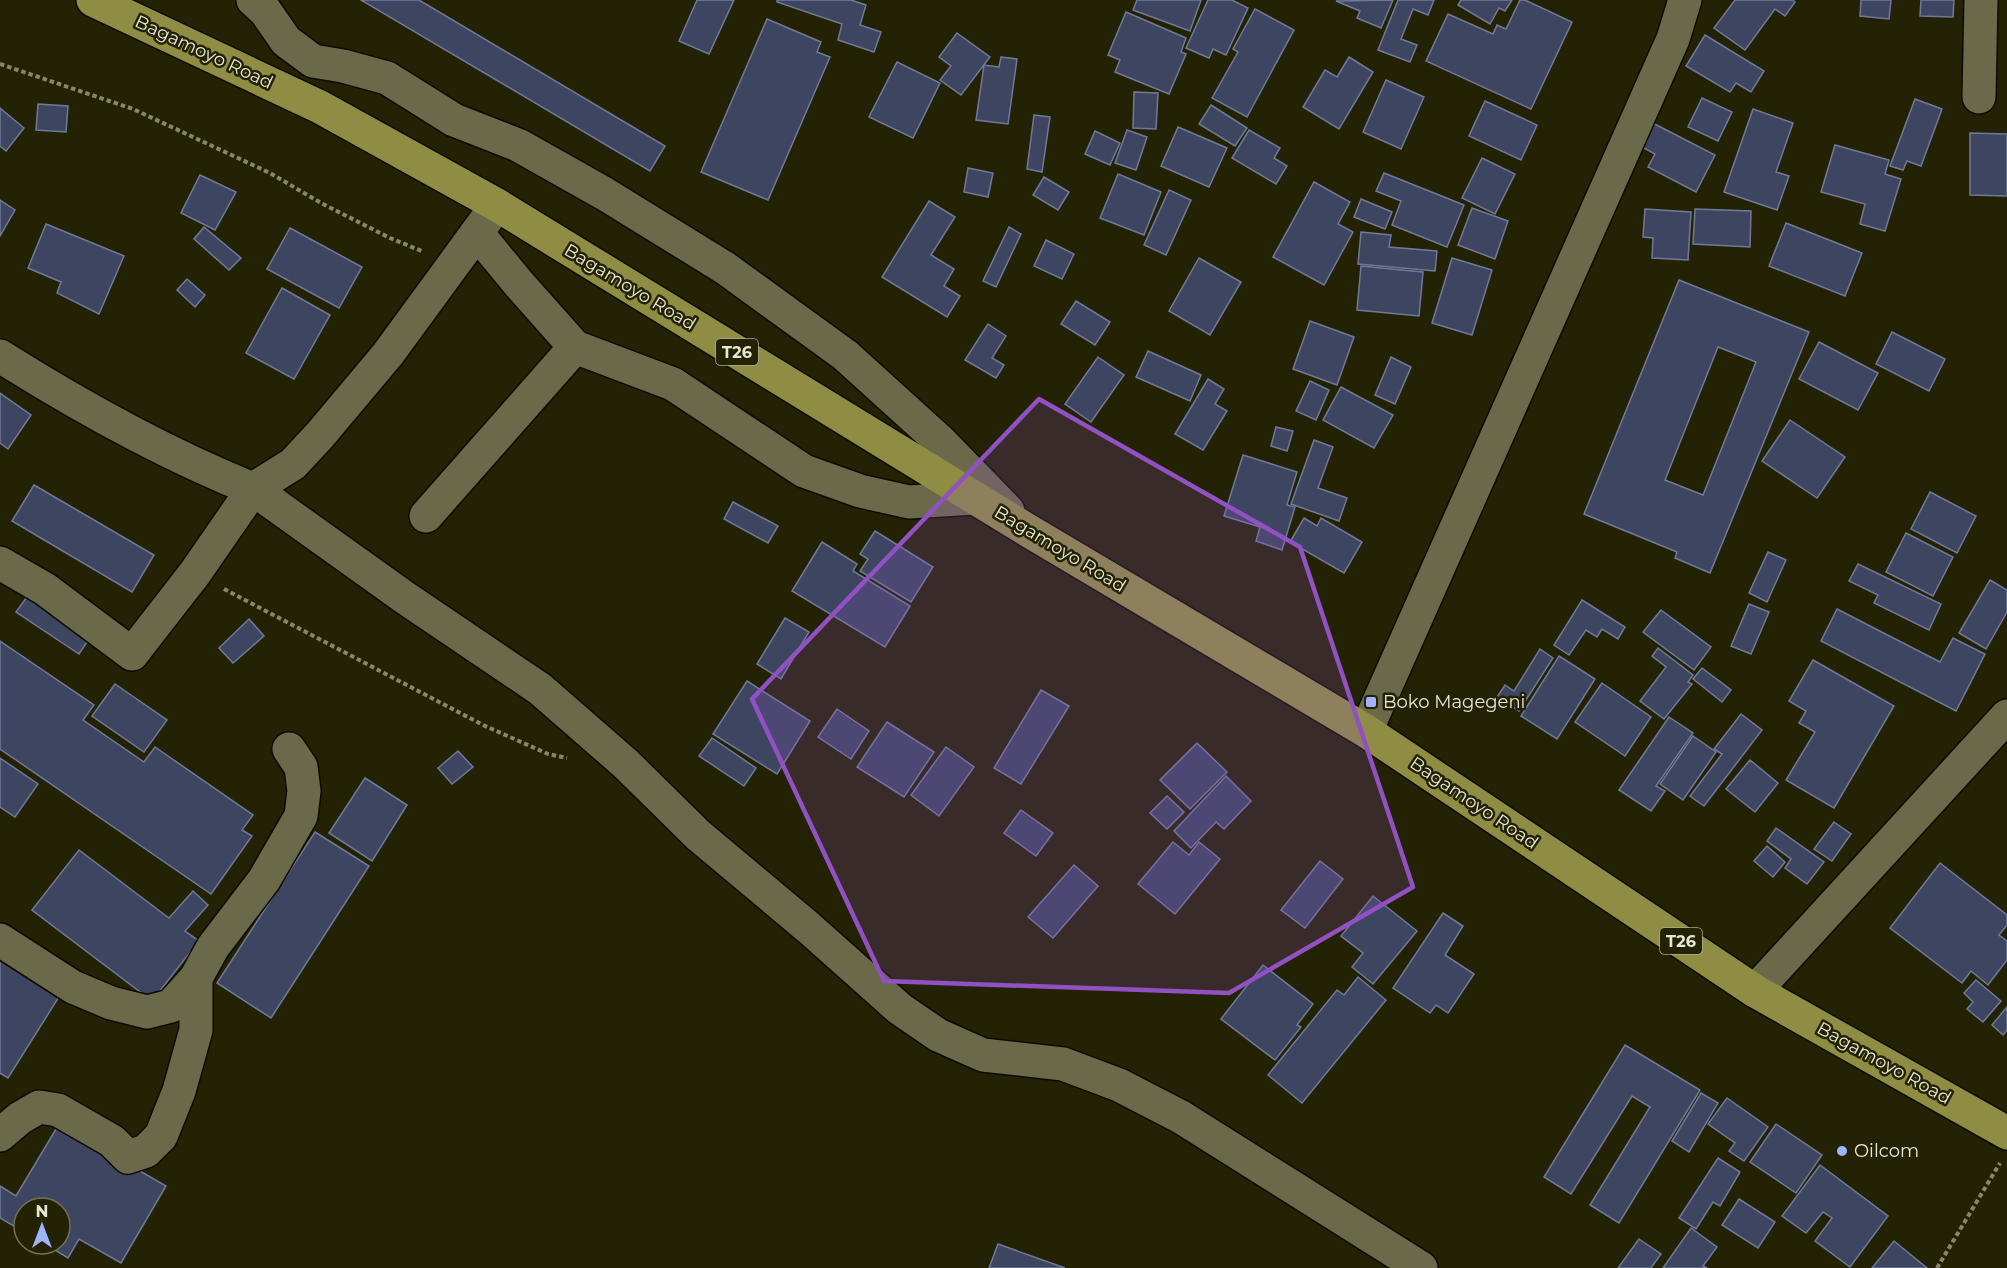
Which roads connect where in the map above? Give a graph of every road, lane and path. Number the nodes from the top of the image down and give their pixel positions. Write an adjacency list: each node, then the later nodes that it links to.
1 (93, 0): 7 (highway, Bagamoyo Road / T26)
2 (254, 0): 15 (street)
3 (1685, 0): 19 (street)
4 (1981, 0): 6 (street)
5 (0, 64): 9 (path)
6 (1979, 97)
7 (497, 205): 8 (street); 13 (highway, Bagamoyo Road / T26)
8 (477, 233): 9 (street); 10 (street)
9 (455, 265): 12 (street)
10 (575, 347): 13 (street); 14 (street)
11 (0, 356): 12 (street)
12 (253, 489): 17 (street); 27 (street)
13 (975, 498): 15 (highway, Bagamoyo Road / T26)
14 (426, 516)
15 (1024, 528): 19 (highway, Bagamoyo Road / T26)
16 (0, 563): 17 (street)
17 (195, 573): 21 (path)
18 (2007, 716): 24 (street)
19 (1366, 731): 24 (highway, Bagamoyo Road / T26)
20 (289, 749): 23 (street)
21 (571, 759)
22 (0, 940): 23 (street)
23 (196, 978): 25 (street)
24 (1755, 991): 26 (highway, Bagamoyo Road / T26)
25 (0, 1135)
26 (2004, 1147): 28 (path)
27 (1421, 1268)
28 (1937, 1268)

